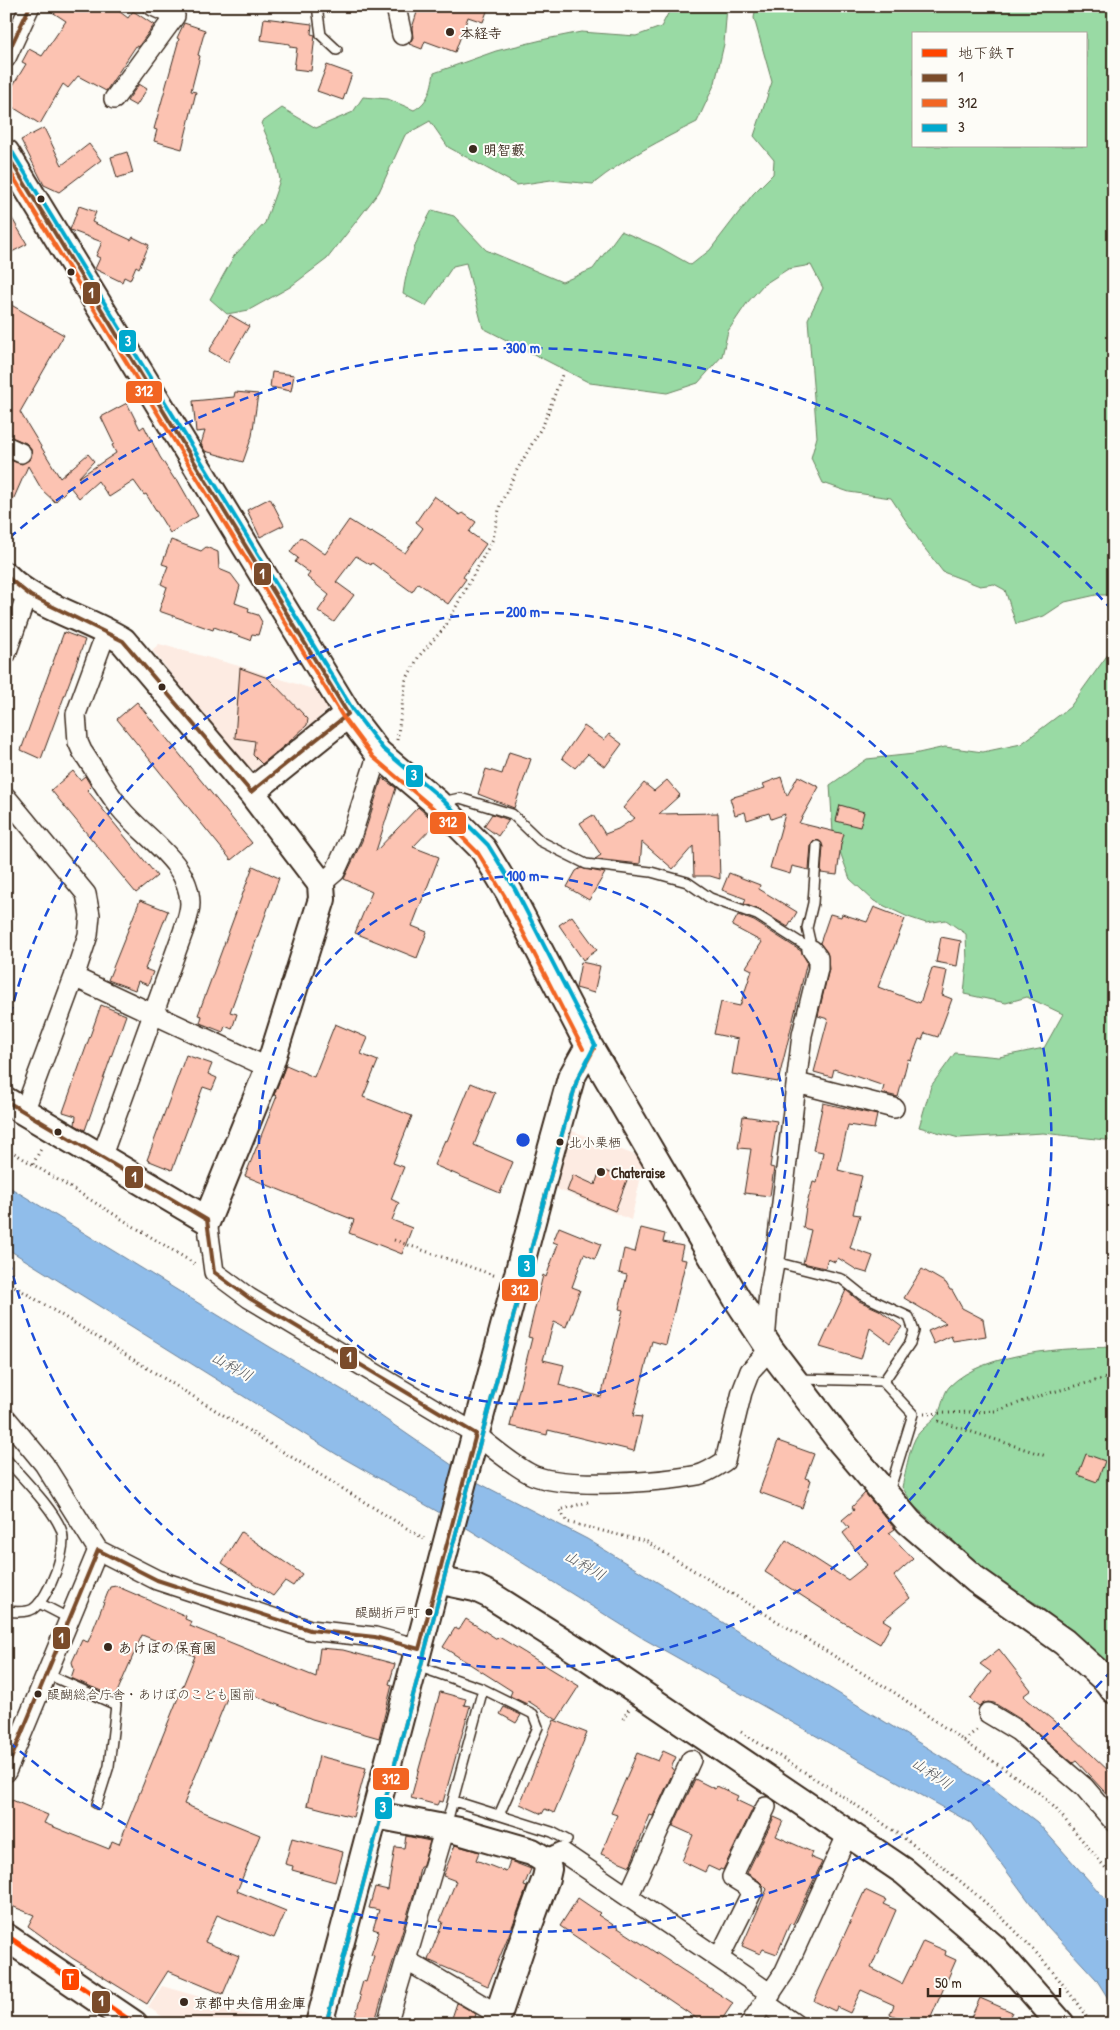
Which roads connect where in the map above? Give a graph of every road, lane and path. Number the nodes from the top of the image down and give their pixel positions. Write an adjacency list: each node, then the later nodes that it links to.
1 (30, 6): 7 (street)
2 (153, 6): 8 (street)
3 (317, 6): 6 (lane)
4 (398, 6): 5 (street)
5 (402, 35)
6 (337, 50)
7 (6, 58)
8 (114, 99)
9 (6, 153): 15 (street)
10 (562, 375): 16 (path)
11 (6, 576): 12 (street)
12 (27, 594): 13 (street); 14 (street)
13 (107, 630): 17 (street); 24 (street)
14 (6, 654)
15 (348, 714): 16 (street); 17 (street)
16 (385, 759): 19 (street); 21 (street)
17 (251, 792): 21 (street)
18 (6, 796): 23 (street)
19 (437, 803): 22 (lane); 25 (street)
20 (818, 846): 22 (lane)
21 (321, 884): 26 (street)
22 (812, 950): 27 (street)
23 (74, 977): 24 (street); 28 (street)
24 (152, 1014): 26 (street); 31 (street)
25 (589, 1046): 36 (street); 37 (street)
26 (269, 1068): 32 (street)
27 (797, 1083): 29 (street); 34 (street)
28 (15, 1106): 31 (street)
29 (894, 1108)
30 (6, 1148): 35 (path)
31 (101, 1158): 32 (street)
32 (207, 1220): 35 (street)
33 (394, 1240): 36 (path)
34 (775, 1262): 37 (street); 40 (lane)
35 (214, 1272): 44 (street)
36 (516, 1282): 44 (street)
37 (768, 1345): 39 (street); 44 (street)
38 (1114, 1376): 41 (path)
39 (793, 1379): 40 (lane); 47 (street)
40 (882, 1381): 41 (lane)
41 (914, 1414): 47 (lane)
42 (6, 1418): 49 (street)
43 (938, 1421): 45 (path)
44 (474, 1439): 50 (street)
45 (1046, 1456)
46 (6, 1459): 51 (lane)
47 (888, 1497): 57 (street)
48 (560, 1510): 59 (path)
49 (98, 1550): 53 (street); 54 (street)
50 (437, 1580): 54 (street); 69 (street)
51 (39, 1603): 52 (lane); 53 (lane)
52 (6, 1611)
53 (70, 1619): 55 (street)
54 (417, 1657): 56 (lane); 65 (street)
55 (47, 1674): 61 (street); 63 (lane)
56 (483, 1688): 62 (lane); 66 (lane)
57 (1114, 1690)
58 (984, 1719): 59 (path); 67 (street)
59 (964, 1740): 72 (path)
60 (691, 1760): 73 (street)
61 (6, 1772)
62 (454, 1802): 66 (lane); 68 (lane)
63 (97, 1804)
64 (766, 1807): 75 (street)
65 (376, 1814): 68 (street); 80 (street)
66 (499, 1815): 70 (lane)
67 (1114, 1822)
68 (445, 1828): 71 (street); 76 (street)
69 (848, 1834): 77 (street); 84 (street)
70 (567, 1840)
71 (546, 1860): 73 (street); 78 (street)
72 (1114, 1878)
73 (628, 1897): 75 (street)
74 (6, 1937): 79 (street)
75 (719, 1958): 77 (street)
76 (406, 1960): 78 (street); 81 (street)
77 (768, 1999): 82 (street); 83 (street)
78 (497, 2019)
79 (134, 2024)
80 (319, 2024)
81 (387, 2024)
82 (750, 2024)
83 (794, 2024)
84 (1061, 2024)

